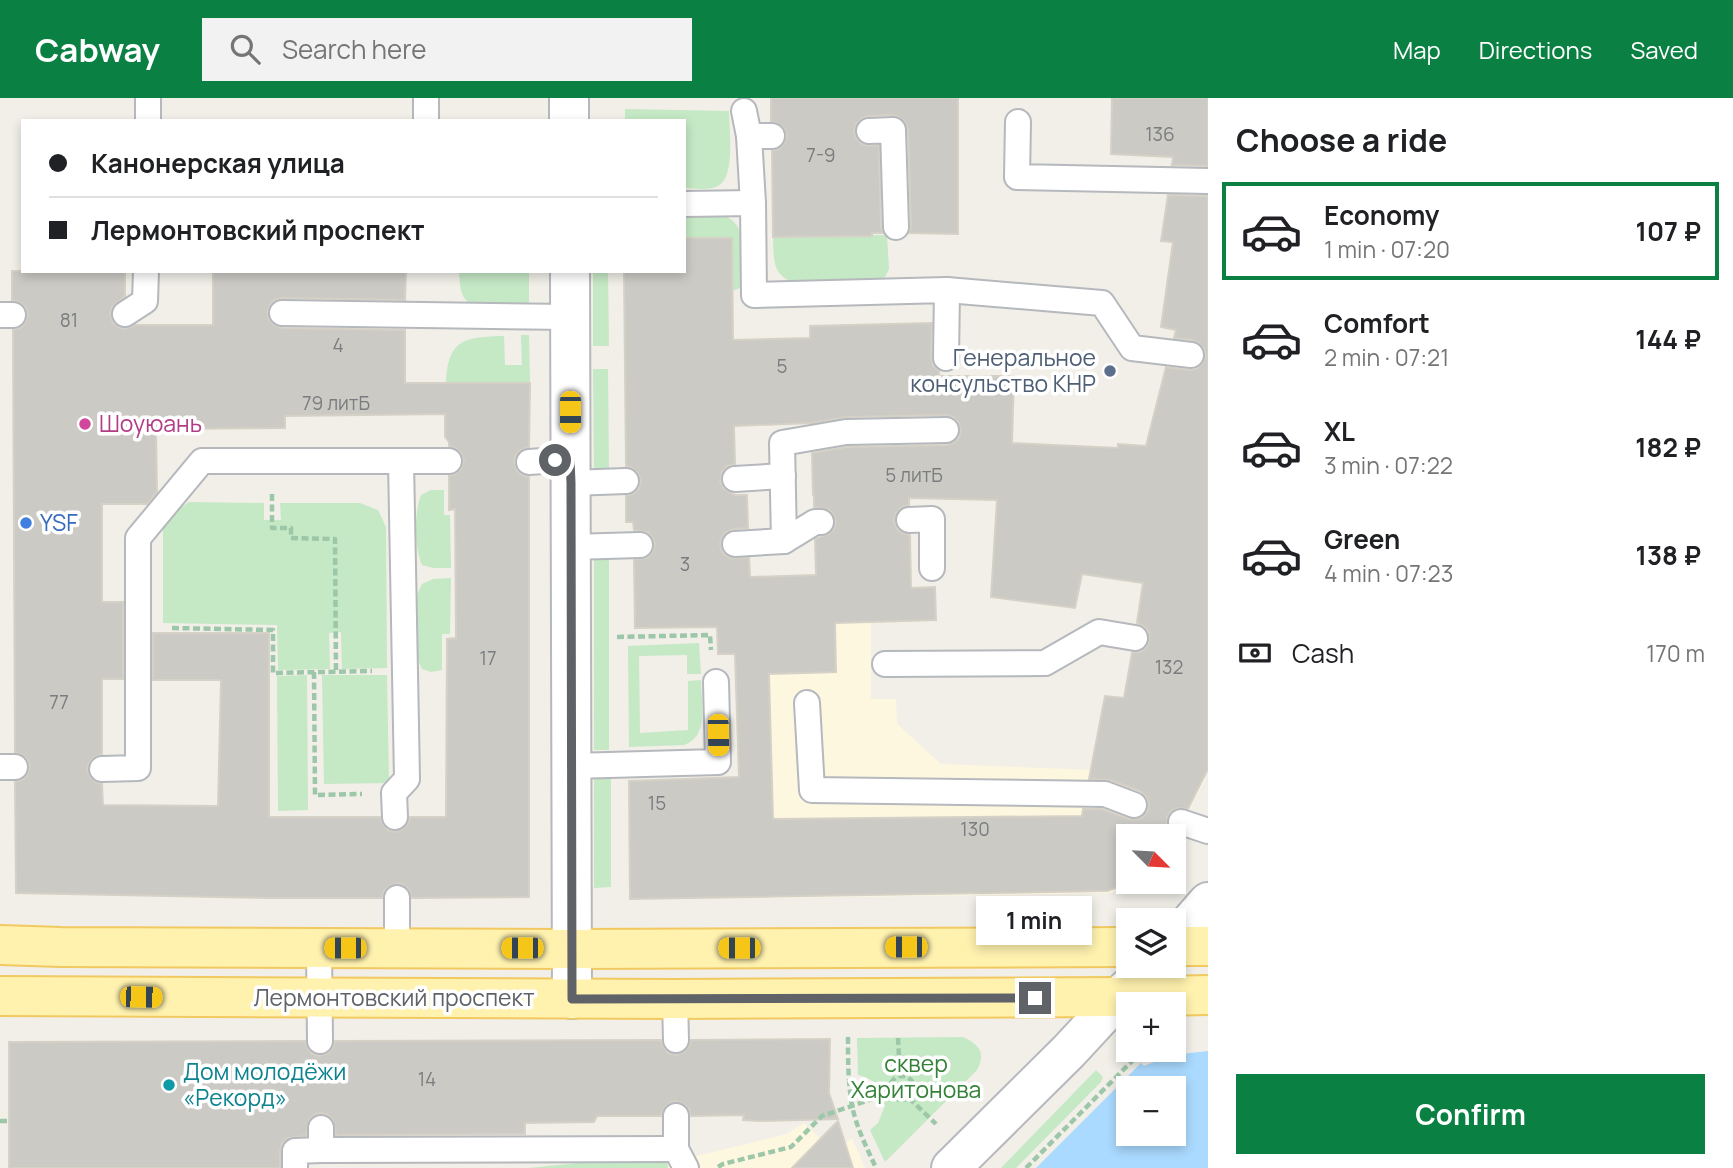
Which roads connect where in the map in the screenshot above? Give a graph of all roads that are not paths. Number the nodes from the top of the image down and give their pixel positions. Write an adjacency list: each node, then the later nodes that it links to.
1 (148, 98): 5 (lane)
2 (426, 98): 6 (lane)
3 (569, 98): 7 (street)
4 (744, 111): 11 (lane)
5 (148, 119)
6 (426, 119)
7 (569, 119)
8 (1018, 122): 10 (lane)
9 (869, 131): 13 (lane)
10 (1208, 181)
11 (753, 203): 12 (lane); 16 (lane)
12 (686, 204)
13 (896, 228)
14 (146, 273): 18 (lane)
15 (570, 273): 19 (street)
16 (947, 290): 20 (lane); 21 (lane)
17 (282, 313): 19 (lane)
18 (125, 314)
19 (570, 317): 26 (street)
20 (1191, 355)
21 (947, 358)
22 (946, 430): 27 (lane)
23 (401, 461): 24 (lane); 42 (lane); 43 (lane)
24 (449, 461)
25 (529, 462): 26 (lane)
26 (570, 471): 29 (lane); 35 (street)
27 (783, 476): 28 (lane); 32 (lane)
28 (735, 479)
29 (626, 481)
30 (909, 520): 36 (lane)
31 (821, 522): 32 (lane)
32 (784, 541): 33 (lane)
33 (736, 544)
34 (640, 545): 35 (lane)
35 (571, 547): 41 (street)
36 (932, 568)
37 (1135, 638): 38 (lane)
38 (885, 664)
39 (716, 682): 41 (lane)
40 (807, 703): 44 (lane)
41 (572, 765): 56 (street)
42 (102, 769)
43 (395, 805)
44 (1134, 805)
45 (1181, 822): 46 (lane)
46 (1208, 831)
47 (397, 898): 55 (lane)
48 (1208, 902): 49 (street)
49 (1186, 927)
50 (0, 945): 54 (main road)
51 (1186, 946): 52 (main road)
52 (1208, 946)
53 (1116, 947): 56 (main road)
54 (319, 948): 55 (main road); 63 (lane)
55 (397, 948): 56 (main road)
56 (572, 949): 64 (street)
57 (1138, 978): 58 (street)
58 (1124, 992)
59 (1186, 995): 60 (main road, Лермонтовский проспект)
60 (1208, 995)
61 (0, 996): 63 (main road, Лермонтовский проспект)
62 (1116, 997): 65 (main road, Лермонтовский проспект)
63 (320, 998): 64 (main road, Лермонтовский проспект); 68 (lane)
64 (572, 999): 65 (main road, Лермонтовский проспект)
65 (676, 999): 67 (lane)
66 (1116, 1000): 72 (street)
67 (676, 1040)
68 (320, 1041)
69 (676, 1116): 70 (lane)
70 (681, 1158): 71 (lane)
71 (295, 1168)
72 (951, 1168)

